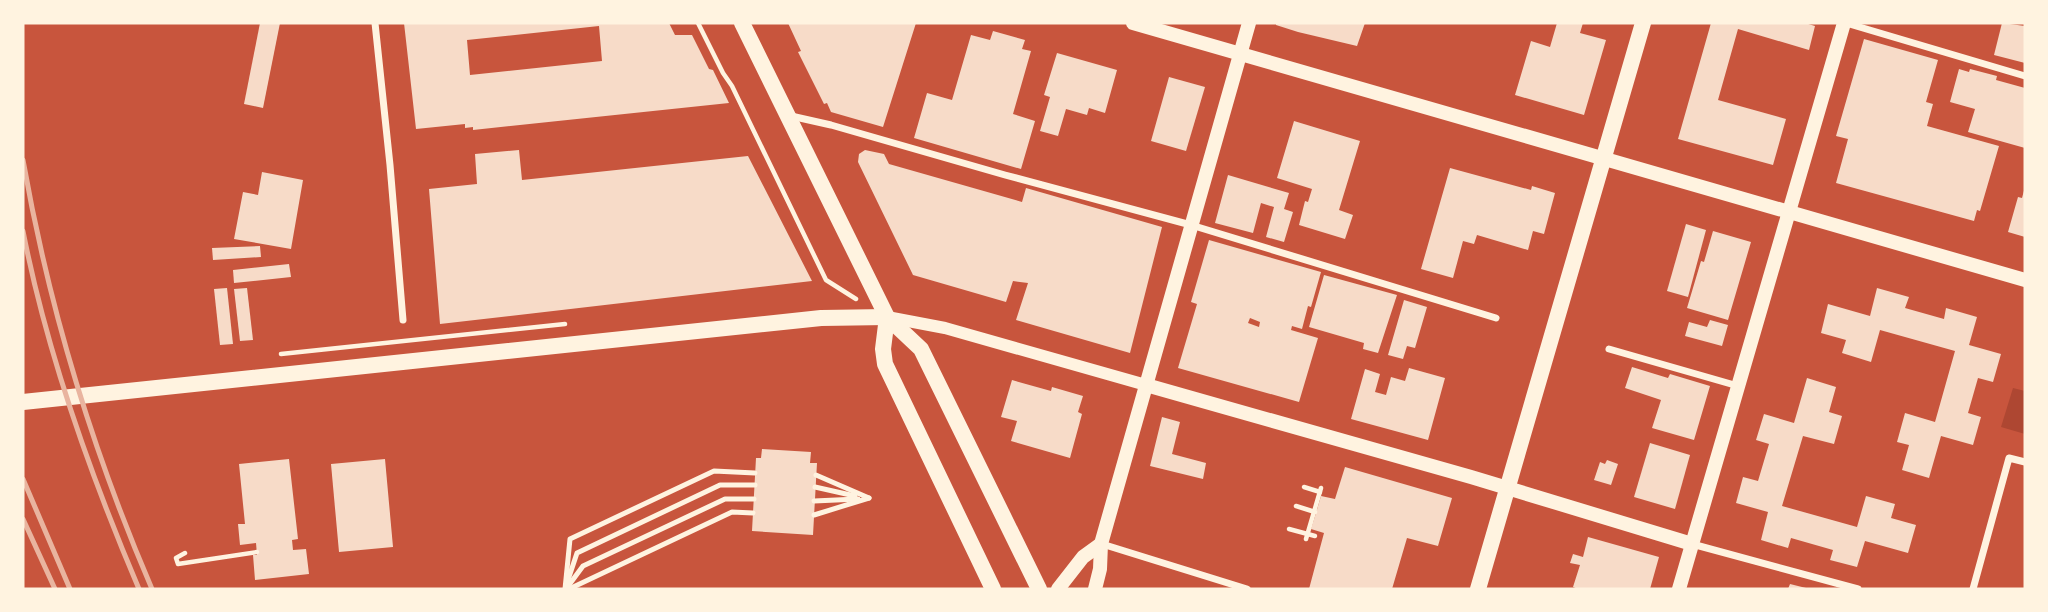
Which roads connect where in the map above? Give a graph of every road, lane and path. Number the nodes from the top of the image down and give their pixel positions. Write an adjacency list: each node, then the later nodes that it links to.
1 (375, 23): 16 (street)
2 (698, 23): 14 (path)
3 (742, 23): 10 (main road)
4 (1133, 23): 8 (main road)
5 (1249, 23): 8 (main road)
6 (1643, 23): 47 (main road)
7 (1845, 23): 9 (street); 11 (main road)
8 (1240, 53): 11 (main road); 12 (main road)
9 (2025, 76)
10 (787, 115): 12 (street); 14 (main road)
11 (1788, 212): 13 (main road); 19 (main road)
12 (1191, 225): 15 (street); 18 (main road)
13 (2025, 280)
14 (887, 317): 18 (street); 20 (main road); 42 (main road); 43 (main road)
15 (1496, 318)
16 (403, 320)
17 (1609, 349): 19 (street)
18 (1146, 385): 37 (main road); 38 (main road)
19 (1738, 386): 38 (main road)
20 (23, 402)
21 (2025, 463): 50 (street)
22 (755, 473): 41 (lane)
23 (816, 475): 27 (lane)
24 (755, 485): 41 (lane)
25 (815, 487): 27 (lane)
26 (1304, 488): 31 (path)
27 (869, 498): 29 (lane); 33 (lane)
28 (754, 499): 41 (lane)
29 (814, 501)
30 (1296, 506): 31 (path)
31 (1315, 512): 35 (path)
32 (753, 513): 41 (lane)
33 (814, 515)
34 (1289, 529): 35 (path)
35 (1307, 536): 36 (path)
36 (1315, 536)
37 (1101, 544): 44 (main road); 45 (main road); 46 (street)
38 (1692, 544): 48 (main road); 49 (street)
39 (257, 552): 40 (path)
40 (185, 553)
41 (566, 589)
42 (993, 589)
43 (1039, 589)
44 (1058, 589)
45 (1096, 589)
46 (1247, 589)
47 (1479, 589)
48 (1679, 589)
49 (1858, 589)
50 (1973, 589)

